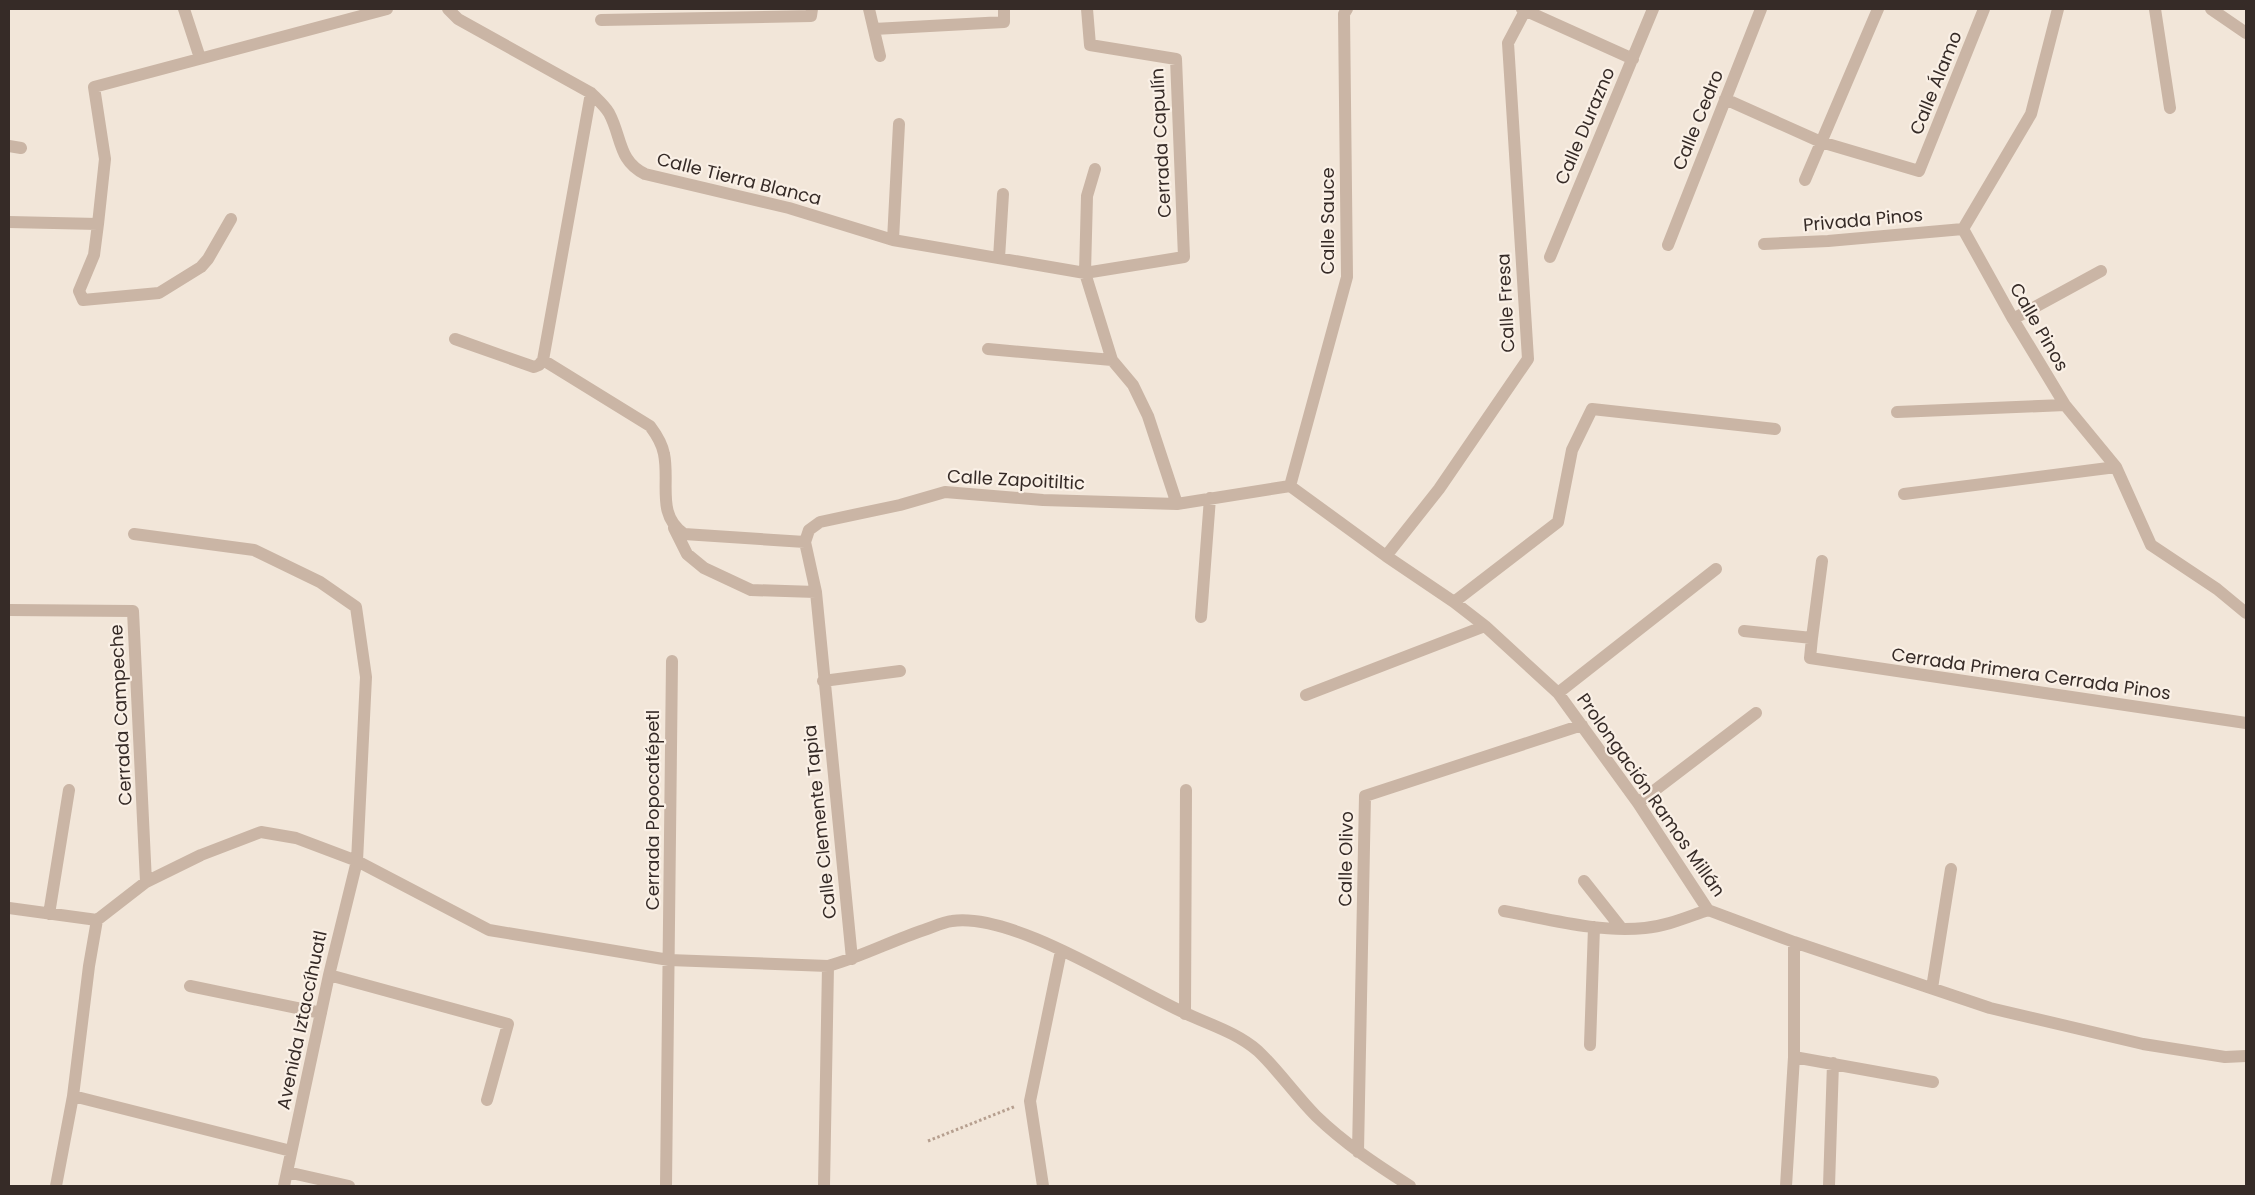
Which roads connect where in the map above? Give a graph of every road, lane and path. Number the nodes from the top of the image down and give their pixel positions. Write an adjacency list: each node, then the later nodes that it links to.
1 (184, 9): 21 (street)
2 (387, 9): 21 (street)
3 (448, 9): 23 (street, Calle Tierra Blanca)
4 (812, 9): 17 (street)
5 (869, 9): 18 (street)
6 (1004, 9): 18 (street)
7 (1088, 9): 38 (street, Cerrada Capulín)
8 (1347, 9): 52 (street, Calle Sauce)
9 (1525, 9): 22 (street); 59 (street, Calle Fresa)
10 (1653, 9): 22 (street, Calle Durazno)
11 (1761, 9): 24 (street, Calle Cedro)
12 (1878, 9): 27 (street)
13 (1984, 9): 27 (street, Calle Álamo)
14 (2058, 9): 34 (street)
15 (2155, 9): 25 (street)
16 (2211, 9): 19 (street)
17 (601, 20)
18 (874, 29): 20 (street)
19 (2246, 33)
20 (880, 56)
21 (200, 58): 33 (street)
22 (1633, 59): 39 (street, Calle Durazno)
23 (591, 93): 35 (street, Calle Tierra Blanca); 46 (street)
24 (1725, 99): 27 (street); 37 (street, Calle Cedro)
25 (2170, 108)
26 (899, 124): 35 (street)
27 (1821, 142): 29 (street)
28 (1095, 169): 42 (street)
29 (1805, 180)
30 (1003, 194): 40 (street)
31 (230, 219): 33 (street)
32 (9, 222): 33 (street)
33 (98, 224)
34 (1963, 229): 36 (street, Privada Pinos); 43 (street, Calle Pinos)
35 (893, 240): 40 (street, Calle Tierra Blanca)
36 (1764, 244)
37 (1668, 245)
38 (1184, 256): 42 (street, Calle Tierra Blanca)
39 (1550, 256)
40 (999, 258): 42 (street, Calle Tierra Blanca)
41 (2101, 271): 43 (street)
42 (1086, 273): 47 (street)
43 (2013, 319): 48 (street, Calle Pinos)
44 (455, 340): 46 (street)
45 (988, 349): 47 (street)
46 (543, 360): 56 (street)
47 (1112, 360): 55 (street)
48 (2065, 405): 49 (street); 51 (street, Calle Pinos)
49 (1897, 412)
50 (1775, 429): 63 (street)
51 (2116, 467): 53 (street); 65 (street, Calle Pinos)
52 (1290, 486): 54 (street, Calle Zapoitiltic); 59 (street, Prolongación Ramos Millán)
53 (1904, 494)
54 (1210, 498): 55 (street, Calle Zapoitiltic); 66 (street)
55 (1177, 504): 58 (street, Calle Zapoitiltic)
56 (674, 528): 58 (street); 62 (street)
57 (134, 534): 81 (street, Avenida Iztaccíhuatl)
58 (805, 542): 62 (street)
59 (1386, 556): 63 (street, Prolongación Ramos Millán)
60 (1822, 561): 69 (street)
61 (1716, 568): 73 (street)
62 (816, 592): 72 (street, Calle Clemente Tapia)
63 (1454, 602): 67 (street, Prolongación Ramos Millán)
64 (9, 610): 84 (street, Cerrada Campeche)
65 (2246, 613)
66 (1201, 617)
67 (1485, 626): 73 (street, Prolongación Ramos Millán); 74 (street)
68 (1744, 632): 69 (street)
69 (1812, 638): 76 (street, Cerrada Primera Cerrada Pinos)
70 (672, 661): 94 (street, Cerrada Popocatépetl)
71 (900, 671): 72 (street)
72 (823, 681): 95 (street, Calle Clemente Tapia)
73 (1558, 693): 77 (street, Prolongación Ramos Millán)
74 (1306, 696)
75 (1756, 714): 80 (street)
76 (2246, 723)
77 (1582, 725): 80 (street, Prolongación Ramos Millán); 112 (street, Calle Olivo)
78 (69, 790): 88 (street)
79 (1186, 790): 101 (street)
80 (1638, 803): 86 (street, Prolongación Ramos Millán)
81 (358, 861): 84 (street); 94 (street); 97 (street, Avenida Iztaccíhuatl)
82 (1951, 869): 99 (street)
83 (1584, 881): 91 (street)
84 (146, 882): 89 (street)
85 (9, 908): 88 (street)
86 (1708, 910): 91 (street); 92 (street, Prolongación Ramos Millán)
87 (1504, 911): 90 (street)
88 (49, 914): 89 (street)
89 (97, 920): 107 (street)
90 (1594, 927): 91 (street); 102 (street)
91 (1622, 929)
92 (1794, 942): 99 (street, Prolongación Ramos Millán); 104 (street)
93 (1061, 951): 95 (street); 101 (street); 109 (street)
94 (669, 960): 96 (street); 117 (street, Cerrada Popocatépetl)
95 (852, 960): 96 (street)
96 (828, 966): 118 (street)
97 (328, 975): 100 (street, Avenida Iztaccíhuatl); 108 (street)
98 (190, 986): 100 (street)
99 (1932, 988): 103 (street, Prolongación Ramos Millán)
100 (321, 1013): 111 (street, Avenida Iztaccíhuatl)
101 (1185, 1014): 112 (street)
102 (1590, 1045)
103 (2246, 1056)
104 (1794, 1057): 105 (street); 121 (street)
105 (1833, 1063): 106 (street); 122 (street)
106 (1933, 1082)
107 (73, 1096): 111 (street); 114 (street)
108 (487, 1100)
109 (1030, 1101): 110 (path); 119 (street)
110 (928, 1141)
111 (291, 1151): 113 (street, Avenida Iztaccíhuatl)
112 (1358, 1152): 120 (street)
113 (287, 1172): 115 (street, Avenida Iztaccíhuatl); 116 (street)
114 (56, 1186)
115 (284, 1186)
116 (349, 1186)
117 (666, 1186)
118 (824, 1186)
119 (1043, 1186)
120 (1410, 1186)
121 (1786, 1186)
122 (1829, 1186)

